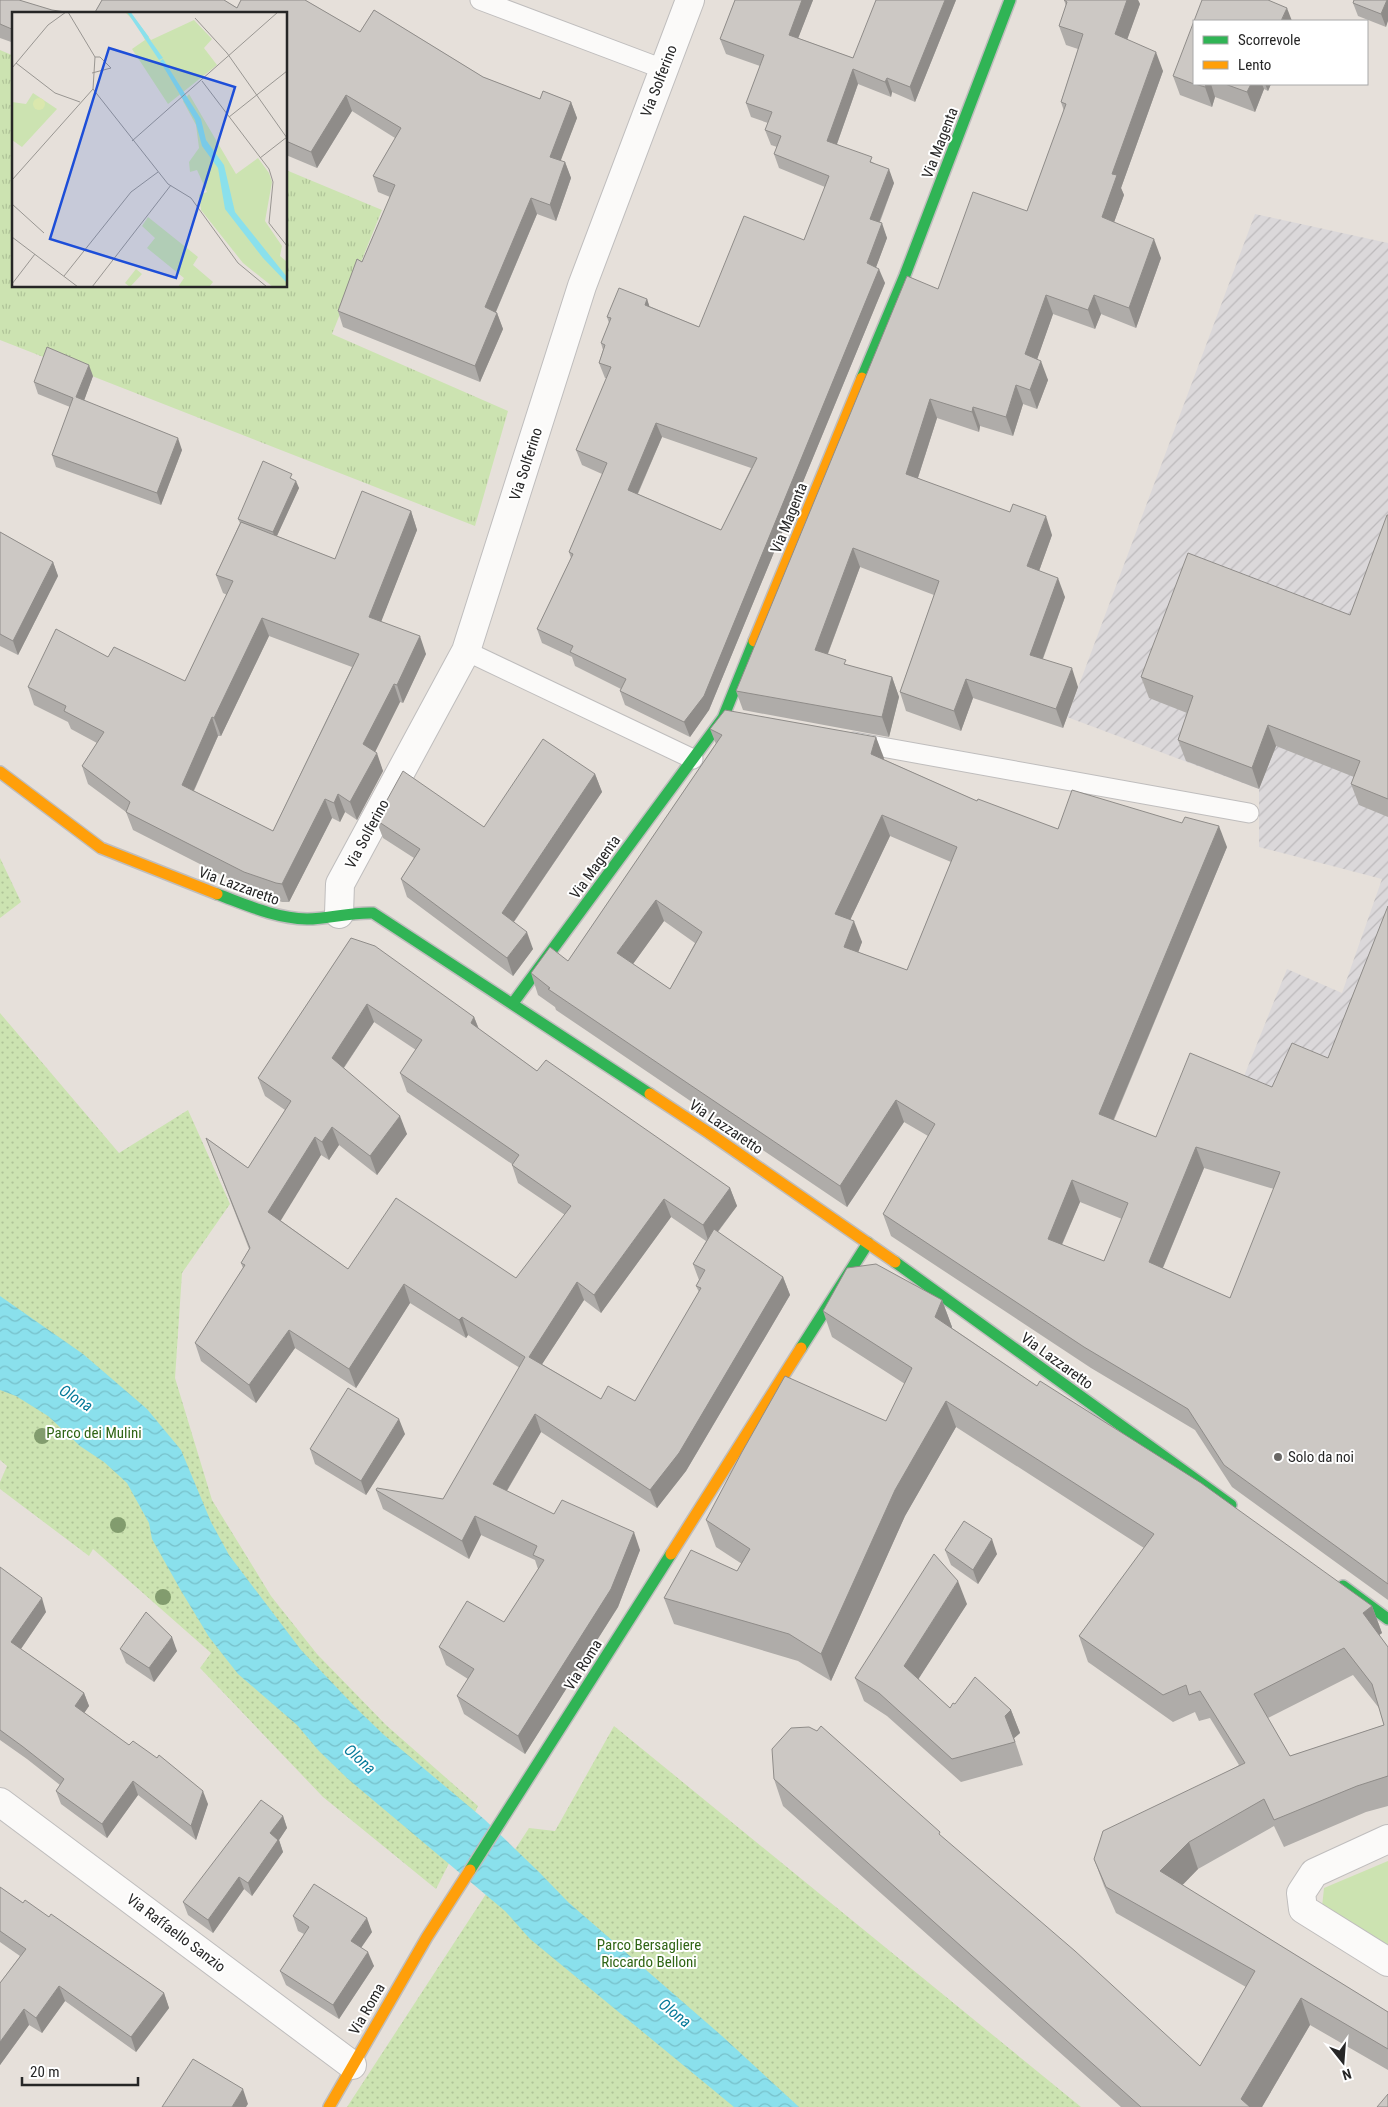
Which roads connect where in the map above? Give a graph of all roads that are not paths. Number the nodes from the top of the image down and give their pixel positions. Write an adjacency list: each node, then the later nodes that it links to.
1 (480, 0): 4 (lane)
2 (690, 0): 4 (street, Via Solferino)
3 (1010, 0): 6 (street, Via Magenta)
4 (663, 69): 5 (street, Via Solferino)
5 (466, 651): 9 (lane); 12 (street, Via Solferino)
6 (723, 718): 7 (lane); 9 (street, Via Magenta)
7 (742, 722)
8 (840, 739): 11 (lane)
9 (693, 759): 13 (street, Via Magenta)
10 (0, 772): 12 (street, Via Lazzaretto)
11 (1249, 813)
12 (338, 914): 13 (street, Via Lazzaretto)
13 (513, 1003): 14 (street, Via Lazzaretto)
14 (868, 1243): 15 (street, Via Lazzaretto); 21 (street, Via Roma)
15 (1244, 1515)
16 (1332, 1578): 17 (street)
17 (1388, 1619)
18 (0, 1802): 21 (street, Via Raffaello Sanzio)
19 (1388, 1839): 20 (street)
20 (1388, 1962)
21 (352, 2065): 22 (street, Via Roma)
22 (329, 2107)

